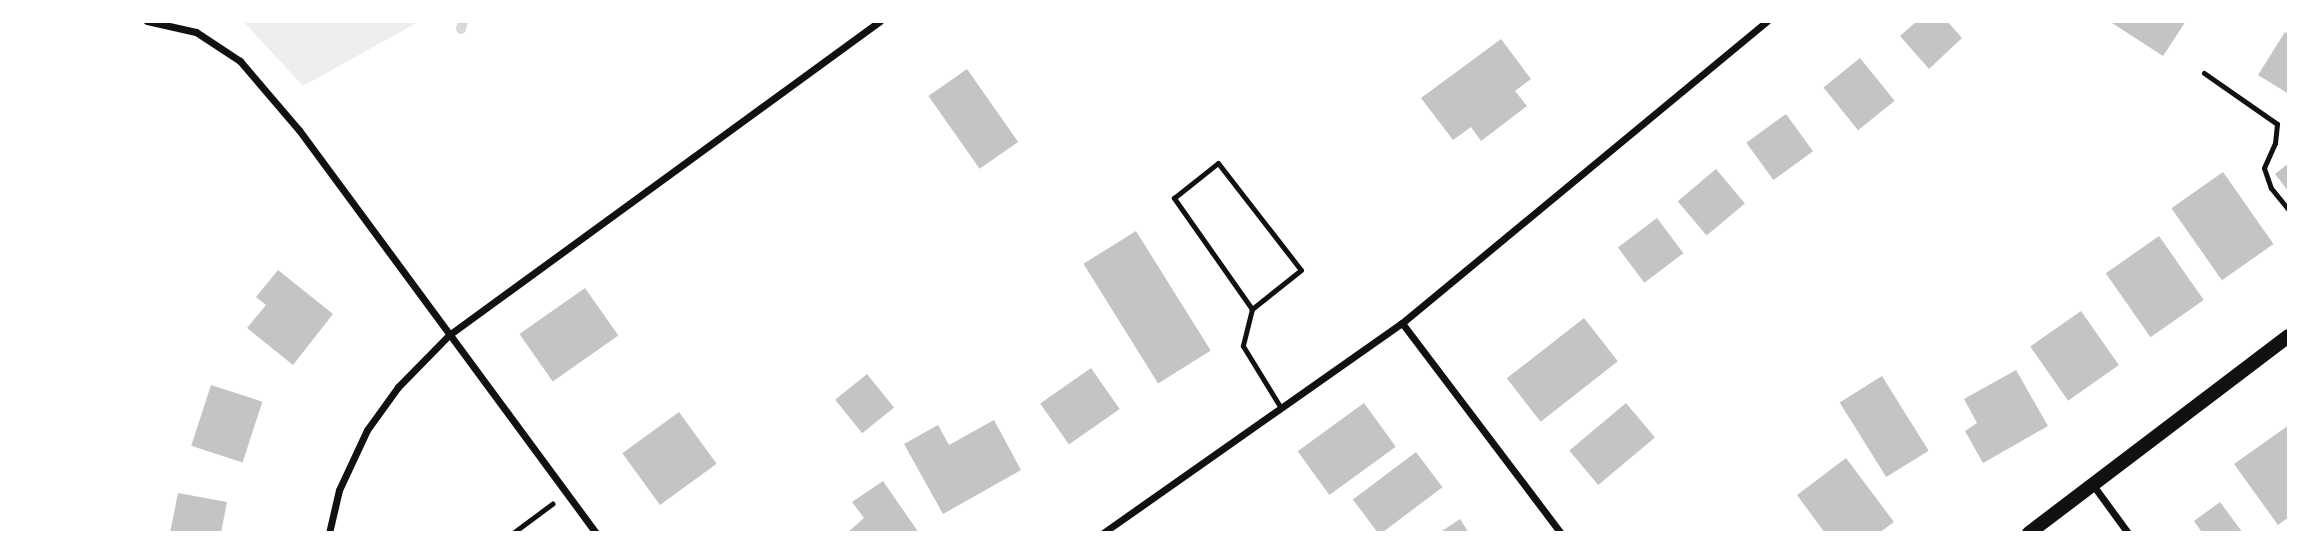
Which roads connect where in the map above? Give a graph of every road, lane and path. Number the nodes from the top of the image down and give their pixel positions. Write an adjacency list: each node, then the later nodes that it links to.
1 (147, 21): 8 (street)
2 (880, 21): 8 (street)
3 (1767, 21): 7 (street)
4 (2204, 73): 5 (lane)
5 (2289, 210)
6 (1252, 309): 6 (lane); 10 (lane)
7 (1402, 323): 10 (street); 17 (street)
8 (449, 335): 12 (street); 13 (street)
9 (2289, 336): 11 (main road)
10 (1280, 408): 16 (street)
11 (2093, 485): 18 (main road); 19 (street)
12 (567, 493): 14 (path); 15 (street)
13 (329, 533)
14 (513, 533)
15 (596, 533)
16 (1103, 533)
17 (1560, 533)
18 (2029, 533)
19 (2128, 533)

